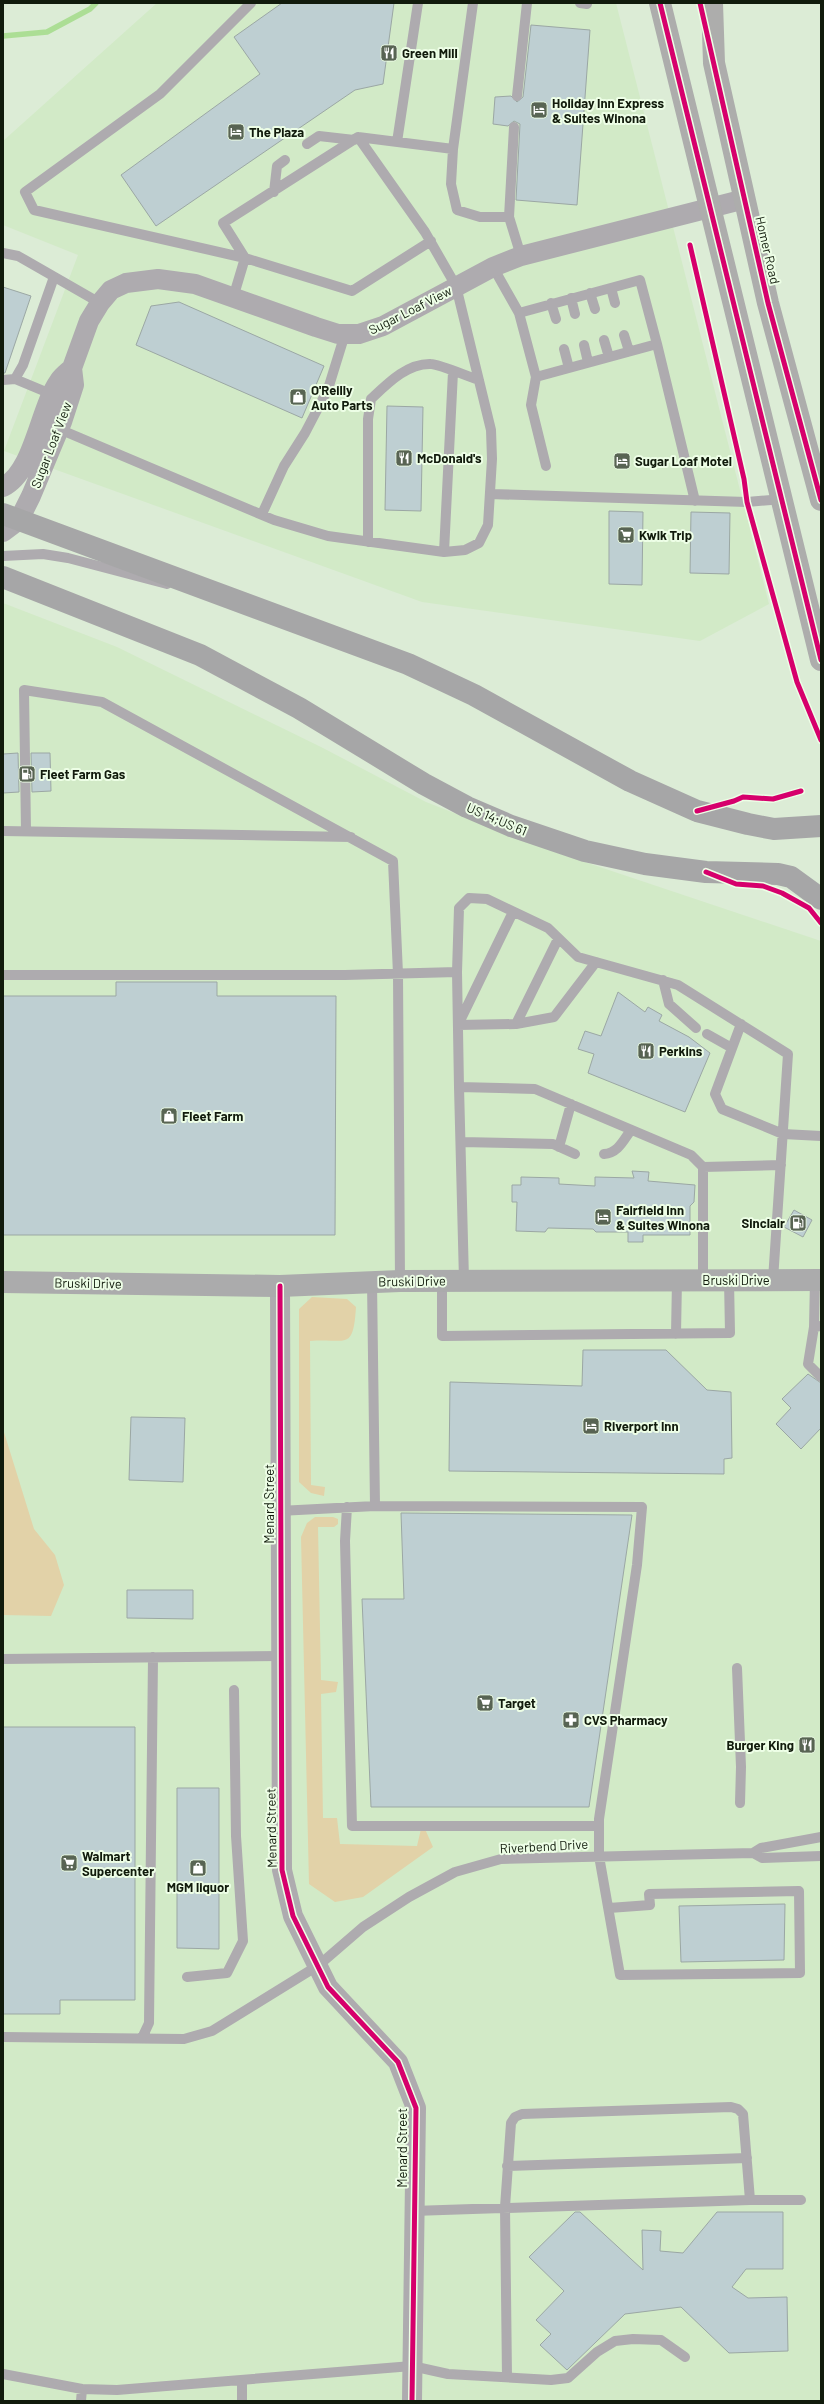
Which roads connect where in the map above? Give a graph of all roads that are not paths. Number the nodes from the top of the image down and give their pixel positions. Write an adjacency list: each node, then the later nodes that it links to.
1 (251, 3): 23 (lane)
2 (418, 3): 12 (lane)
3 (473, 3): 14 (lane)
4 (527, 3): 9 (lane)
5 (660, 3): 18 (main road)
6 (700, 3): 8 (street, Homer Road)
7 (712, 3): 8 (main road)
8 (714, 63): 17 (main road, Homer Road)
9 (516, 96)
10 (514, 127): 19 (lane)
11 (356, 138): 12 (lane); 13 (lane); 16 (lane); 20 (lane)
12 (398, 142): 14 (lane)
13 (307, 144)
14 (452, 149): 19 (lane)
15 (285, 160): 16 (lane)
16 (274, 192): 23 (lane)
17 (745, 199): 18 (street, Sugar Loaf View); 60 (main road, Homer Road)
18 (710, 207): 22 (street, Sugar Loaf View); 59 (main road)
19 (509, 217): 22 (lane)
20 (431, 241): 23 (lane); 26 (lane)
21 (3, 253): 25 (lane)
22 (521, 256): 24 (street, Sugar Loaf View)
23 (245, 258): 29 (lane)
24 (493, 267): 26 (street, Sugar Loaf View); 35 (lane)
25 (54, 277): 31 (lane); 51 (lane)
26 (456, 286): 38 (street, Sugar Loaf View); 53 (lane)
27 (611, 288): 28 (lane); 33 (lane); 41 (lane)
28 (590, 293): 30 (lane); 34 (lane)
29 (233, 298): 31 (street, Sugar Loaf View); 38 (street, Sugar Loaf View)
30 (571, 298): 32 (lane); 36 (lane)
31 (100, 303): 47 (street, Sugar Loaf View)
32 (551, 303): 35 (lane); 37 (lane)
33 (615, 303)
34 (595, 308)
35 (519, 312): 50 (lane)
36 (575, 314)
37 (556, 319)
38 (345, 334): 62 (lane)
39 (624, 335): 44 (lane)
40 (604, 340): 45 (lane)
41 (657, 344): 44 (lane); 61 (lane)
42 (584, 345): 46 (lane)
43 (564, 349): 48 (lane)
44 (629, 352): 45 (lane)
45 (609, 357): 46 (lane)
46 (588, 362): 48 (lane)
47 (72, 368): 54 (street, Sugar Loaf View); 55 (street, Sugar Loaf View)
48 (569, 368): 50 (lane)
49 (453, 372): 53 (lane); 64 (lane); 65 (lane)
50 (536, 377): 56 (lane)
51 (15, 379): 52 (lane); 54 (lane)
52 (3, 380)
53 (479, 380): 58 (lane)
54 (51, 394): 57 (street, Sugar Loaf View)
55 (59, 429): 62 (lane); 63 (street, Sugar Loaf View)
56 (546, 466)
57 (3, 487)
58 (490, 494): 61 (lane); 65 (lane)
59 (783, 499): 61 (lane); 69 (main road)
60 (821, 500)
61 (695, 501)
62 (262, 514): 64 (lane)
63 (8, 522): 68 (highway)
64 (368, 542): 65 (lane)
65 (444, 552)
66 (3, 556): 68 (lane)
67 (3, 577): 74 (highway, US 14;US 61)
68 (193, 584): 70 (highway)
69 (821, 660)
70 (821, 826)
71 (3, 830): 72 (lane)
72 (26, 831): 73 (lane); 73 (lane)
73 (352, 837): 79 (lane)
74 (821, 899)
75 (513, 912): 76 (lane); 78 (lane); 84 (lane)
76 (558, 939): 77 (lane); 82 (lane)
77 (596, 962): 81 (lane); 82 (lane)
78 (457, 972): 79 (lane); 84 (lane)
79 (398, 974): 80 (lane); 106 (lane)
80 (3, 975)
81 (663, 980): 83 (lane); 85 (lane)
82 (516, 1024): 84 (lane)
83 (741, 1024): 87 (lane); 91 (lane)
84 (458, 1025): 88 (lane)
85 (696, 1028)
86 (707, 1034): 87 (lane)
87 (732, 1048): 91 (lane)
88 (459, 1088): 89 (lane); 93 (lane)
89 (571, 1104): 90 (lane); 94 (lane)
90 (631, 1130): 96 (lane); 98 (lane)
91 (783, 1134): 92 (lane); 97 (lane)
92 (821, 1136)
93 (461, 1142): 94 (lane); 100 (lane)
94 (559, 1147): 95 (lane)
95 (575, 1154)
96 (604, 1154)
97 (781, 1165): 98 (lane); 104 (lane)
98 (703, 1167): 102 (lane)
99 (442, 1280): 100 (street, Bruski Drive); 106 (street, Bruski Drive); 111 (lane)
100 (464, 1280): 101 (street, Bruski Drive)
101 (677, 1280): 102 (street, Bruski Drive); 111 (lane)
102 (703, 1280): 103 (street, Bruski Drive)
103 (729, 1280): 104 (street, Bruski Drive); 111 (lane)
104 (773, 1280): 105 (street, Bruski Drive)
105 (818, 1280): 110 (lane)
106 (400, 1281): 108 (street, Bruski Drive)
107 (3, 1282): 109 (street, Bruski Drive)
108 (372, 1282): 109 (street, Bruski Drive); 113 (lane)
109 (280, 1286): 115 (street, Menard Street)
110 (819, 1329): 112 (lane)
111 (676, 1334)
112 (821, 1377)
113 (376, 1506): 114 (lane); 122 (lane)
114 (347, 1507): 115 (lane); 122 (lane)
115 (280, 1511): 116 (street, Menard Street)
116 (280, 1656): 117 (lane); 128 (street, Menard Street)
117 (153, 1657): 118 (lane); 131 (lane)
118 (3, 1659)
119 (737, 1668): 121 (lane)
120 (234, 1690): 129 (lane)
121 (740, 1803)
122 (599, 1826): 125 (lane)
123 (821, 1837): 124 (lane, Riverbend Drive)
124 (753, 1853): 125 (lane, Riverbend Drive); 126 (lane, Riverbend Drive)
125 (599, 1856): 127 (lane); 128 (lane, Riverbend Drive)
126 (821, 1856)
127 (609, 1908): 127 (lane)
128 (319, 1965): 131 (lane, Riverbend Drive); 137 (street, Menard Street)
129 (187, 1977)
130 (3, 2036): 131 (lane, Riverbend Drive)
131 (142, 2038)
132 (747, 2158): 133 (lane); 133 (lane); 134 (lane)
133 (507, 2166): 136 (lane)
134 (750, 2200): 135 (lane); 136 (lane)
135 (802, 2200)
136 (505, 2207): 137 (lane); 141 (lane)
137 (413, 2211): 139 (street, Menard Street)
138 (685, 2357): 141 (lane)
139 (412, 2366): 141 (lane); 142 (lane); 146 (street, Menard Street)
140 (3, 2374): 143 (lane)
141 (506, 2377)
142 (242, 2380): 143 (lane); 145 (lane)
143 (82, 2389): 144 (lane)
144 (81, 2401)
145 (242, 2401)
146 (412, 2401)

